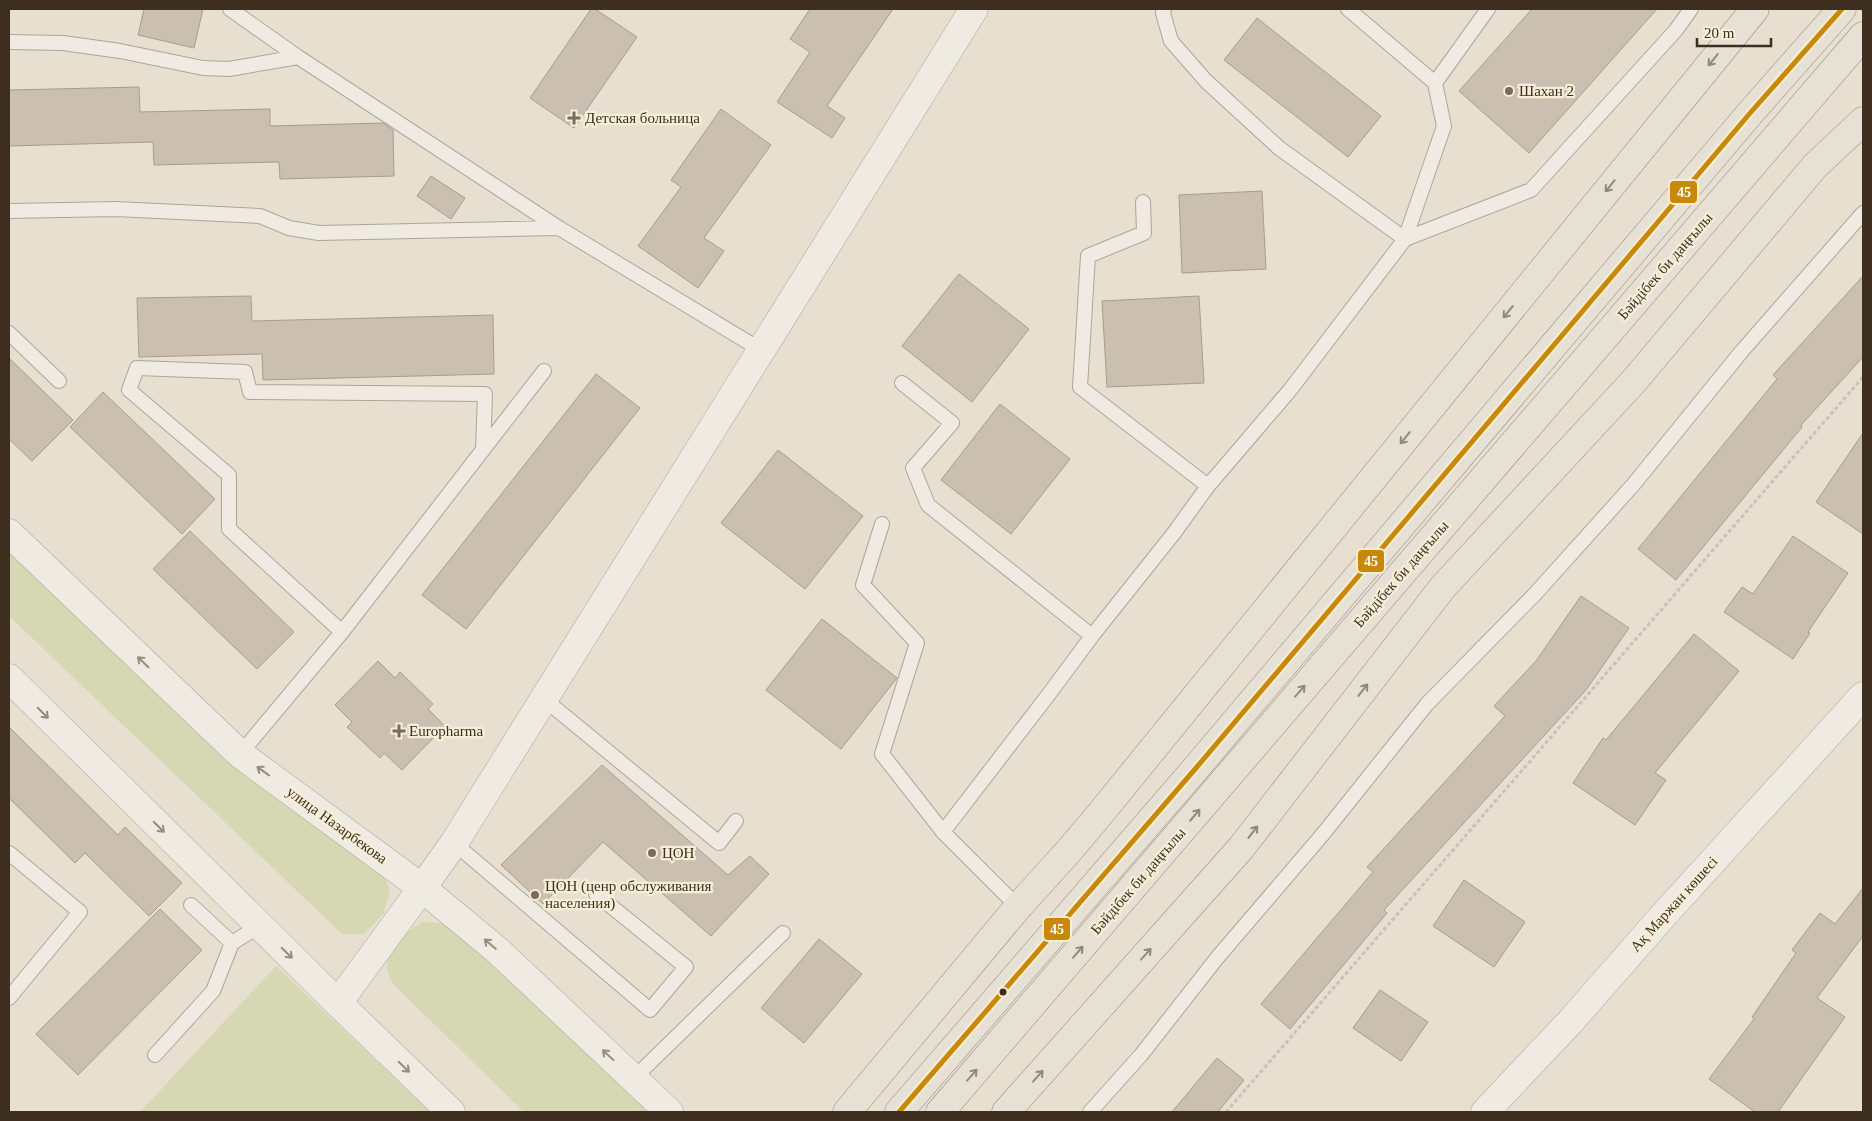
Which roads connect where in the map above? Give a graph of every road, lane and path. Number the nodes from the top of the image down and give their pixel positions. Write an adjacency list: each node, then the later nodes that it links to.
1 (230, 9): 11 (lane)
2 (974, 9): 20 (street)
3 (1164, 9): 18 (lane)
4 (1348, 9): 12 (lane)
5 (1488, 9): 12 (lane)
6 (1691, 9): 18 (lane)
7 (1755, 9): 42 (main road, one-way to 42)
8 (1842, 9): 53 (main road, Бәйдібек би даңғылы)
9 (1863, 36): 54 (main road, Бәйдібек би даңғылы, one-way to 9)
10 (9, 42): 11 (lane)
11 (298, 56): 17 (lane)
12 (1435, 83): 18 (lane)
13 (1863, 121): 55 (main road, one-way to 13)
14 (1143, 202): 26 (lane)
15 (9, 212): 17 (lane)
16 (1863, 213): 56 (lane)
17 (559, 228): 20 (lane)
18 (1405, 238): 26 (lane)
19 (9, 333): 23 (lane)
20 (762, 350): 33 (street)
21 (544, 371): 25 (lane)
22 (1863, 377): 57 (path)
23 (59, 381)
24 (902, 382): 30 (lane)
25 (483, 450): 29 (lane); 29 (lane)
26 (1208, 486): 30 (lane)
27 (882, 524): 36 (lane)
28 (9, 533): 34 (street, улица Назарбекова, one-way to 28)
29 (342, 632): 34 (lane)
30 (1092, 636): 36 (lane)
31 (9, 678): 43 (street, one-way to 43)
32 (1863, 696): 58 (street, Ақ Маржан көшесі)
33 (544, 699): 35 (lane); 37 (street)
34 (240, 754): 39 (street, улица Назарбекова, one-way to 34)
35 (736, 821)
36 (942, 832): 42 (lane)
37 (454, 843): 39 (street); 40 (lane)
38 (9, 853): 46 (lane)
39 (422, 888): 47 (street); 49 (street, улица Назарбекова, one-way to 39)
40 (596, 894)
41 (191, 905): 45 (lane)
42 (1018, 907): 52 (main road)
43 (259, 926): 45 (lane); 47 (street, one-way to 47)
44 (783, 932): 49 (lane)
45 (232, 944): 48 (lane)
46 (9, 998)
47 (338, 1003): 50 (street, one-way to 50)
48 (155, 1055)
49 (633, 1079): 51 (street, улица Назарбекова)
50 (451, 1112)
51 (669, 1112)
52 (847, 1112)
53 (899, 1112)
54 (940, 1112)
55 (1006, 1112)
56 (1090, 1112)
57 (1226, 1112)
58 (1485, 1112)

